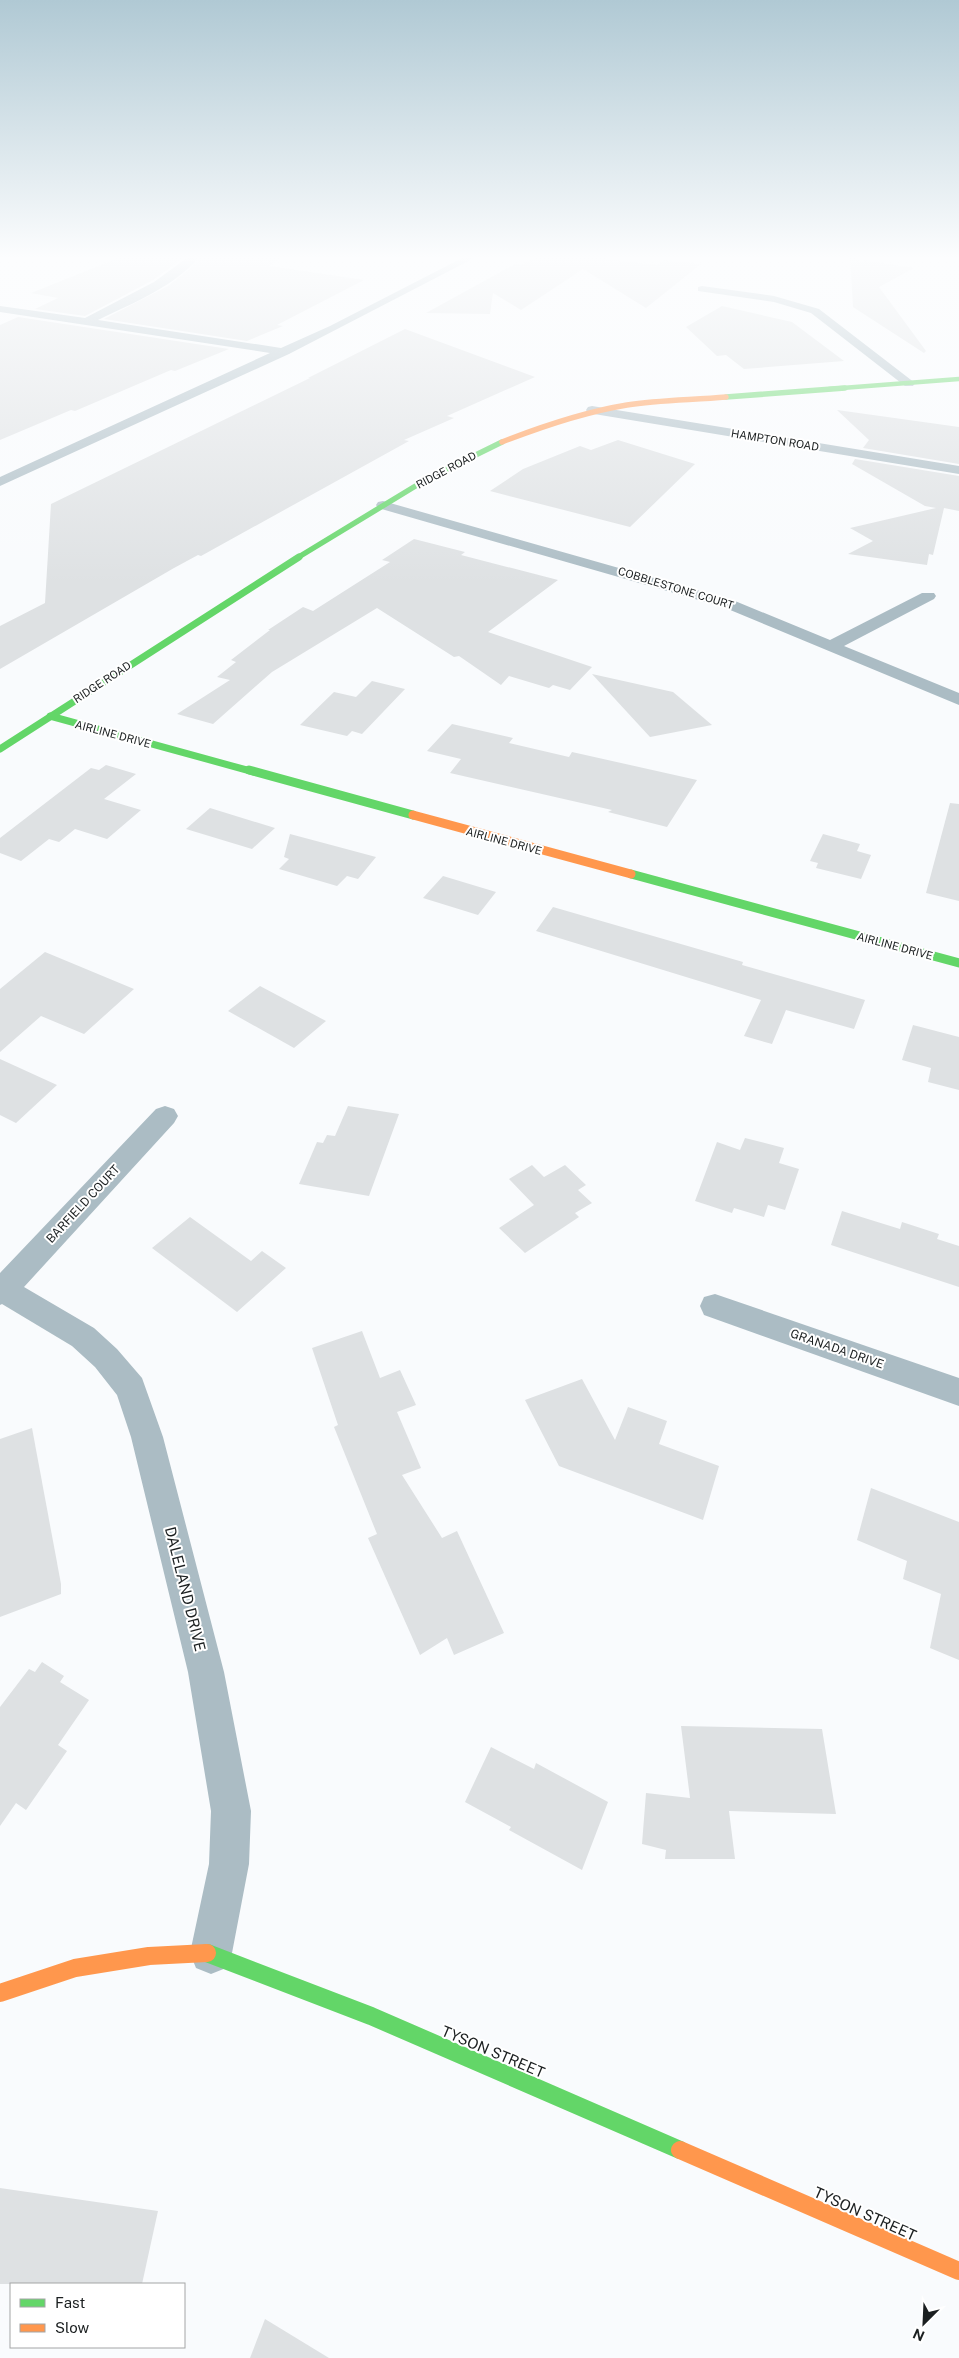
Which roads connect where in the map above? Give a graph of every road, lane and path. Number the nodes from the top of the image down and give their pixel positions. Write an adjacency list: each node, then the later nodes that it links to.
1 (256, 365): 7 (street)
2 (886, 365): 4 (street)
3 (959, 379): 4 (street, RIDGE ROAD)
4 (909, 383): 5 (street, RIDGE ROAD)
5 (592, 410): 6 (street, HAMPTON ROAD); 8 (street, RIDGE ROAD)
6 (959, 470)
7 (0, 482)
8 (384, 505): 10 (street, COBBLESTONE COURT); 12 (street, RIDGE ROAD)
9 (928, 596): 10 (street)
10 (831, 646): 11 (street, COBBLESTONE COURT)
11 (959, 700)
12 (50, 716): 13 (street, RIDGE ROAD); 14 (street, AIRLINE DRIVE)
13 (0, 749)
14 (959, 963)
15 (166, 1116): 16 (street, BARFIELD COURT)
16 (1, 1291): 19 (street, DALELAND DRIVE)
17 (715, 1306): 18 (street, GRANADA DRIVE)
18 (959, 1392)
19 (211, 1953): 20 (street, TYSON STREET); 21 (street, TYSON STREET)
20 (0, 1993)
21 (959, 2271)

